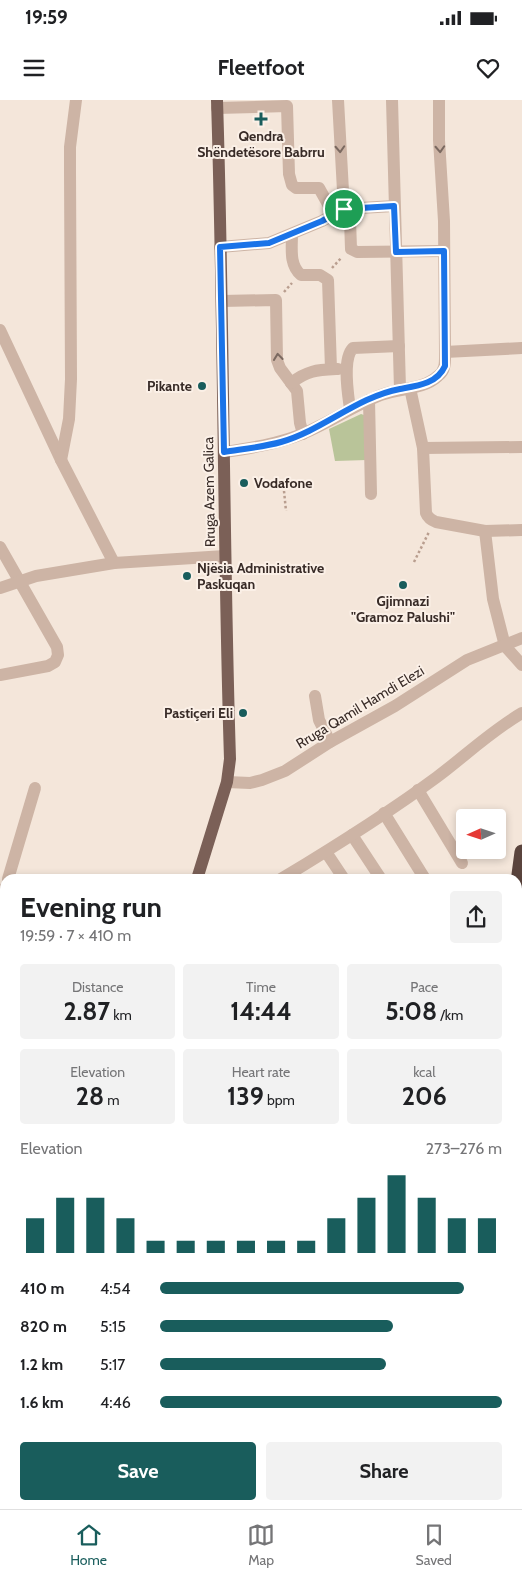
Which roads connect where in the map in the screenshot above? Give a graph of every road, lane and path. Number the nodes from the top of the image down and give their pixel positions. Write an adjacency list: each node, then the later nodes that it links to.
1 (76, 100): 32 (street)
2 (338, 100): 8 (street, one-way to 8)
3 (392, 100): 7 (street)
4 (439, 100): 12 (street, one-way to 12)
5 (264, 103): 6 (street); 8 (street)
6 (217, 104): 10 (main road, Rruga Azem Galica)
7 (394, 206): 8 (street); 13 (street)
8 (338, 211): 9 (street); 11 (street)
9 (292, 234): 10 (street); 14 (street)
10 (220, 247): 17 (main road, Rruga Azem Galica)
11 (351, 249): 13 (street); 15 (path)
12 (444, 251): 13 (street); 21 (street)
13 (396, 252): 19 (street)
14 (301, 275): 15 (street); 16 (path)
15 (324, 276): 23 (street)
16 (276, 300): 17 (street); 24 (street, one-way to 16)
17 (222, 301): 31 (main road, Rruga Azem Galica)
18 (0, 330): 32 (street)
19 (399, 346): 22 (street); 25 (street)
20 (522, 348): 21 (street)
21 (445, 352): 25 (street)
22 (347, 368): 23 (street); 27 (street)
23 (331, 369): 24 (street)
24 (291, 383): 28 (street)
25 (405, 389): 26 (street); 30 (street)
26 (369, 400): 27 (street); 34 (street)
27 (350, 409): 28 (street)
28 (303, 434): 31 (street)
29 (522, 446): 30 (street)
30 (423, 448): 36 (street)
31 (224, 452): 40 (main road, Rruga Azem Galica)
32 (61, 460): 42 (street)
33 (284, 491): 35 (path)
34 (371, 494)
35 (286, 511)
36 (431, 520): 38 (street); 41 (path)
37 (522, 530): 38 (street)
38 (485, 531): 46 (street)
39 (0, 547): 43 (street)
40 (225, 556): 42 (street); 52 (main road, Rruga Azem Galica)
41 (414, 562)
42 (114, 563): 43 (street)
43 (20, 581): 44 (street); 48 (street)
44 (0, 588)
45 (522, 638): 46 (street, Rruga Qamil Hamdi Elezi)
46 (505, 646): 47 (street); 51 (street, Rruga Qamil Hamdi Elezi)
47 (522, 665)
48 (0, 675)
49 (315, 696): 51 (street)
50 (522, 713): 54 (street)
51 (330, 742): 52 (street, Rruga Qamil Hamdi Elezi)
52 (227, 782): 61 (main road, Rruga Azem Galica)
53 (35, 788): 60 (street)
54 (418, 790): 55 (street); 59 (street)
55 (384, 813): 56 (street); 65 (street)
56 (352, 835): 57 (street); 64 (street)
57 (326, 852): 62 (street); 63 (street)
58 (522, 852): 66 (highway)
59 (462, 863)
60 (9, 874)
61 (198, 874)
62 (289, 874)
63 (341, 874)
64 (378, 874)
65 (422, 874)
66 (519, 874)

